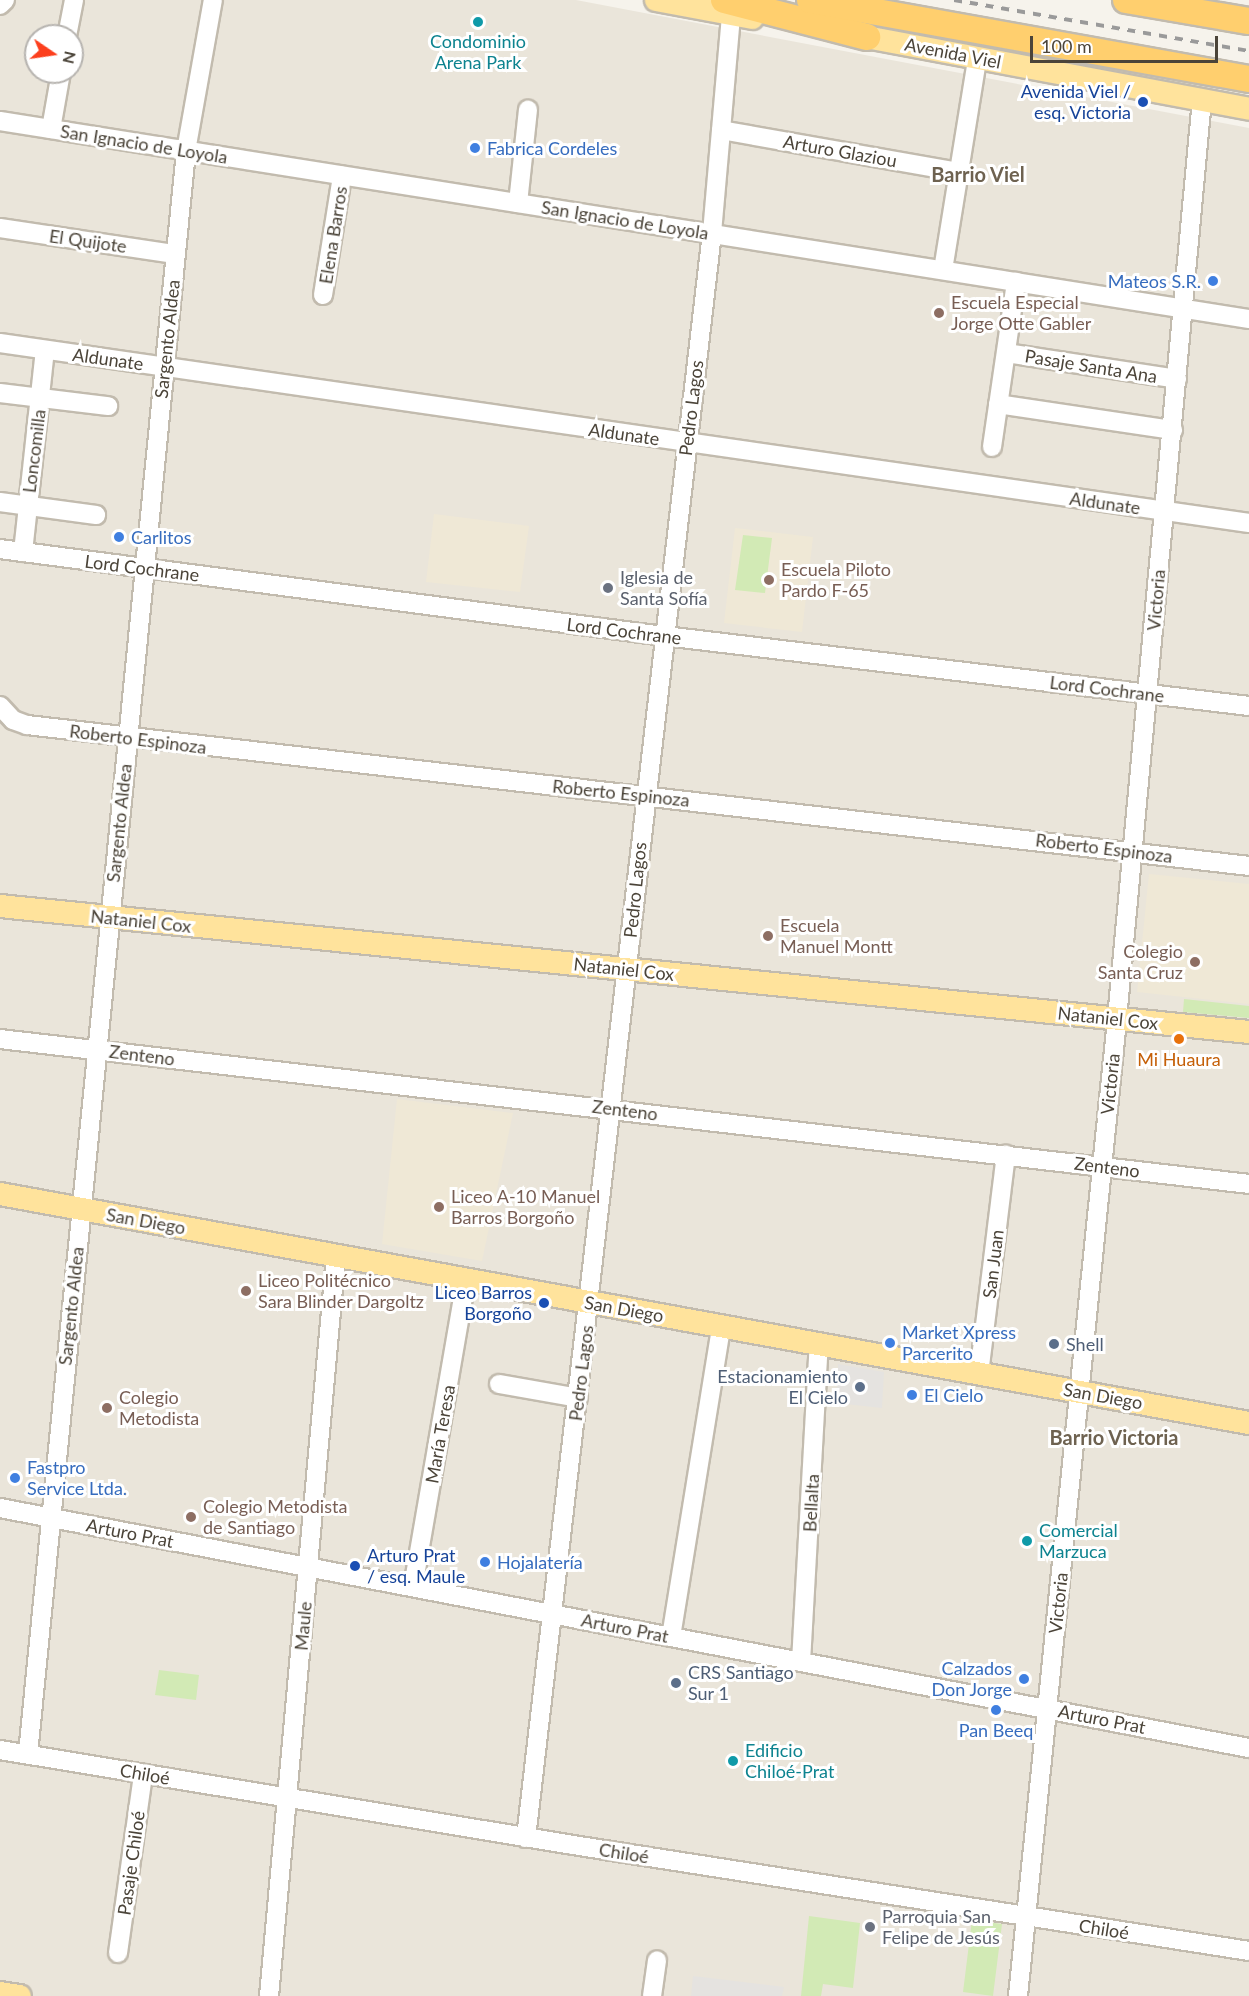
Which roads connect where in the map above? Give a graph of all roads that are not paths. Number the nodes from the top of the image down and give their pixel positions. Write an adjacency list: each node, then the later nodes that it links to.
1 (5, 0): 7 (street)
2 (74, 0): 10 (street)
3 (213, 0): 21 (street, Sargento Aldea)
4 (656, 0): 8 (main road)
5 (810, 0): 13 (highway)
6 (1126, 0): 9 (highway)
7 (0, 5)
8 (727, 7): 11 (highway); 20 (street, Pedro Lagos)
9 (1249, 21)
10 (69, 24)
11 (867, 37): 12 (main road, Avenida Viel)
12 (976, 58): 15 (main road, Avenida Viel); 22 (street)
13 (1249, 79)
14 (59, 84): 19 (street)
15 (1202, 100): 16 (main road, Avenida Viel); 31 (street, Victoria)
16 (1249, 109)
17 (528, 110): 24 (street)
18 (0, 122): 19 (street, San Ignacio de Loyola)
19 (51, 129): 21 (street, San Ignacio de Loyola)
20 (721, 130): 22 (street, Arturo Glaziou); 26 (street, Pedro Lagos)
21 (186, 151): 23 (street, San Ignacio de Loyola); 27 (street, Sargento Aldea)
22 (959, 172): 28 (street)
23 (342, 176): 24 (street, San Ignacio de Loyola); 30 (street, Elena Barros)
24 (518, 203): 26 (street, San Ignacio de Loyola)
25 (0, 228): 27 (street, El Quijote)
26 (712, 233): 28 (street, San Ignacio de Loyola); 43 (street, Pedro Lagos)
27 (175, 254): 36 (street, Sargento Aldea)
28 (943, 270): 29 (street, San Ignacio de Loyola)
29 (1016, 282): 31 (street, San Ignacio de Loyola); 35 (street)
30 (323, 295)
31 (1184, 309): 32 (street, San Ignacio de Loyola); 37 (street, Victoria)
32 (1249, 319)
33 (0, 343): 34 (street, Aldunate)
34 (45, 350): 36 (street, Aldunate); 39 (street, Loncomilla)
35 (1005, 353): 37 (street, Pasaje Santa Ana); 40 (street)
36 (164, 367): 43 (street, Aldunate); 52 (street, Sargento Aldea)
37 (1178, 379): 42 (street, Victoria)
38 (0, 393): 39 (street)
39 (40, 398): 41 (street); 46 (street, Loncomilla)
40 (998, 404): 42 (street); 44 (street)
41 (108, 406)
42 (1173, 430): 47 (street, Victoria)
43 (687, 443): 47 (street, Aldunate); 53 (street, Pedro Lagos)
44 (992, 447)
45 (0, 502): 46 (street)
46 (28, 506): 48 (street); 51 (street, Loncomilla)
47 (1165, 511): 49 (street, Aldunate); 54 (street, Victoria)
48 (96, 515)
49 (1249, 523)
50 (0, 549): 51 (street, Lord Cochrane)
51 (22, 552): 52 (street, Lord Cochrane)
52 (144, 568): 53 (street, Lord Cochrane); 57 (street, Sargento Aldea)
53 (663, 636): 54 (street, Lord Cochrane); 58 (street, Pedro Lagos)
54 (1148, 693): 56 (street, Lord Cochrane); 59 (street, Victoria)
55 (0, 706): 57 (street, Roberto Espinoza)
56 (1249, 706)
57 (128, 738): 58 (street, Roberto Espinoza); 62 (street, Sargento Aldea)
58 (646, 796): 59 (street, Roberto Espinoza); 63 (street, Pedro Lagos)
59 (1133, 851): 60 (street, Roberto Espinoza); 64 (street, Victoria)
60 (1249, 866)
61 (0, 906): 62 (main road, Nataniel Cox)
62 (110, 918): 63 (main road, Nataniel Cox); 67 (street, Sargento Aldea)
63 (626, 970): 64 (main road, Nataniel Cox); 68 (street, Pedro Lagos)
64 (1117, 1019): 65 (main road, Nataniel Cox); 70 (street, Victoria)
65 (1249, 1032)
66 (0, 1039): 67 (street, Zenteno)
67 (96, 1049): 68 (street, Zenteno); 73 (street, Sargento Aldea)
68 (610, 1109): 69 (street, Zenteno); 76 (street, Pedro Lagos)
69 (1006, 1155): 70 (street, Zenteno); 79 (street, San Juan)
70 (1102, 1167): 71 (street, Zenteno); 81 (street, Victoria)
71 (1249, 1184)
72 (0, 1194): 73 (main road, San Diego)
73 (80, 1209): 74 (main road, San Diego); 85 (street, Sargento Aldea)
74 (336, 1256): 75 (main road, San Diego); 86 (street, Maule)
75 (466, 1280): 76 (main road, San Diego); 87 (street, María Teresa)
76 (589, 1302): 77 (main road, San Diego); 82 (street, Pedro Lagos)
77 (721, 1327): 78 (main road, San Diego); 89 (street)
78 (819, 1344): 79 (main road, San Diego); 90 (street, Bellalta)
79 (979, 1374): 81 (main road, San Diego)
80 (499, 1384): 82 (street)
81 (1079, 1392): 83 (main road, San Diego); 91 (street, Victoria)
82 (578, 1398): 88 (street, Pedro Lagos)
83 (1249, 1423)
84 (0, 1508): 85 (street, Arturo Prat)
85 (50, 1518): 86 (street, Arturo Prat); 94 (street, Sargento Aldea)
86 (308, 1567): 87 (street, Arturo Prat); 96 (street, Maule)
87 (413, 1587): 88 (street, Arturo Prat)
88 (552, 1614): 89 (street, Arturo Prat); 97 (street, Pedro Lagos)
89 (671, 1637): 90 (street, Arturo Prat)
90 (801, 1662): 91 (street, Arturo Prat)
91 (1047, 1709): 92 (street, Arturo Prat); 98 (street, Victoria)
92 (1249, 1748)
93 (0, 1750): 94 (street, Chiloé)
94 (28, 1754): 95 (street, Chiloé)
95 (143, 1774): 96 (street, Chiloé); 100 (street, Pasaje Chiloé)
96 (288, 1799): 97 (street, Chiloé); 104 (street, Maule)
97 (526, 1838): 98 (street, Chiloé)
98 (1026, 1916): 99 (street, Chiloé); 106 (street, Victoria)
99 (1249, 1951)
100 (118, 1953)
101 (657, 1960): 105 (street)
102 (0, 1994): 103 (main road)
103 (20, 1996)
104 (269, 1996)
105 (652, 1996)
106 (1018, 1996)

